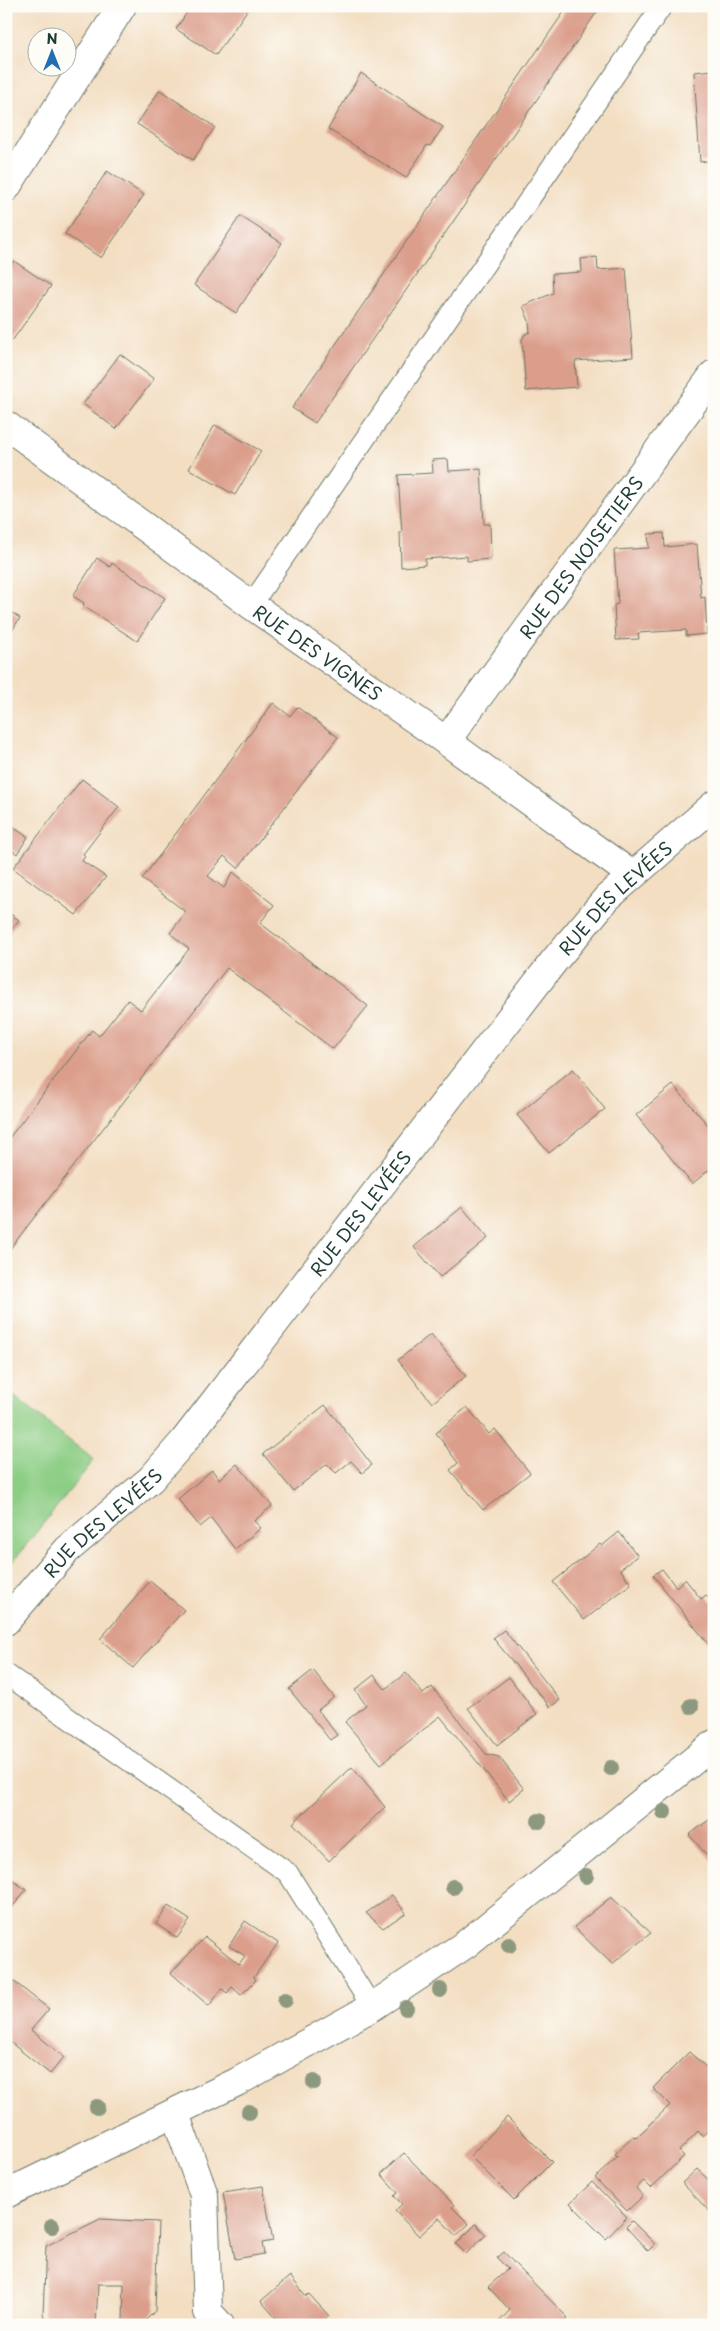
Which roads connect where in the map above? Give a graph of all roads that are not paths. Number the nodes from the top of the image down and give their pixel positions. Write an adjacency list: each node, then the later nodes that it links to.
1 (122, 6): 3 (street)
2 (662, 6): 6 (lane)
3 (6, 188)
4 (714, 374): 7 (street, RUE DES NOISETIERS)
5 (6, 425): 6 (street, RUE DES VIGNES)
6 (251, 605): 7 (street, RUE DES VIGNES)
7 (446, 741): 9 (street, RUE DES VIGNES)
8 (714, 804): 9 (street, RUE DES LEVÉES)
9 (632, 875): 10 (street, RUE DES LEVÉES)
10 (6, 1622)
11 (6, 1674): 13 (lane)
12 (714, 1744): 13 (street)
13 (372, 2007): 14 (street)
14 (175, 2114): 15 (street); 16 (street)
15 (6, 2194)
16 (220, 2325)

